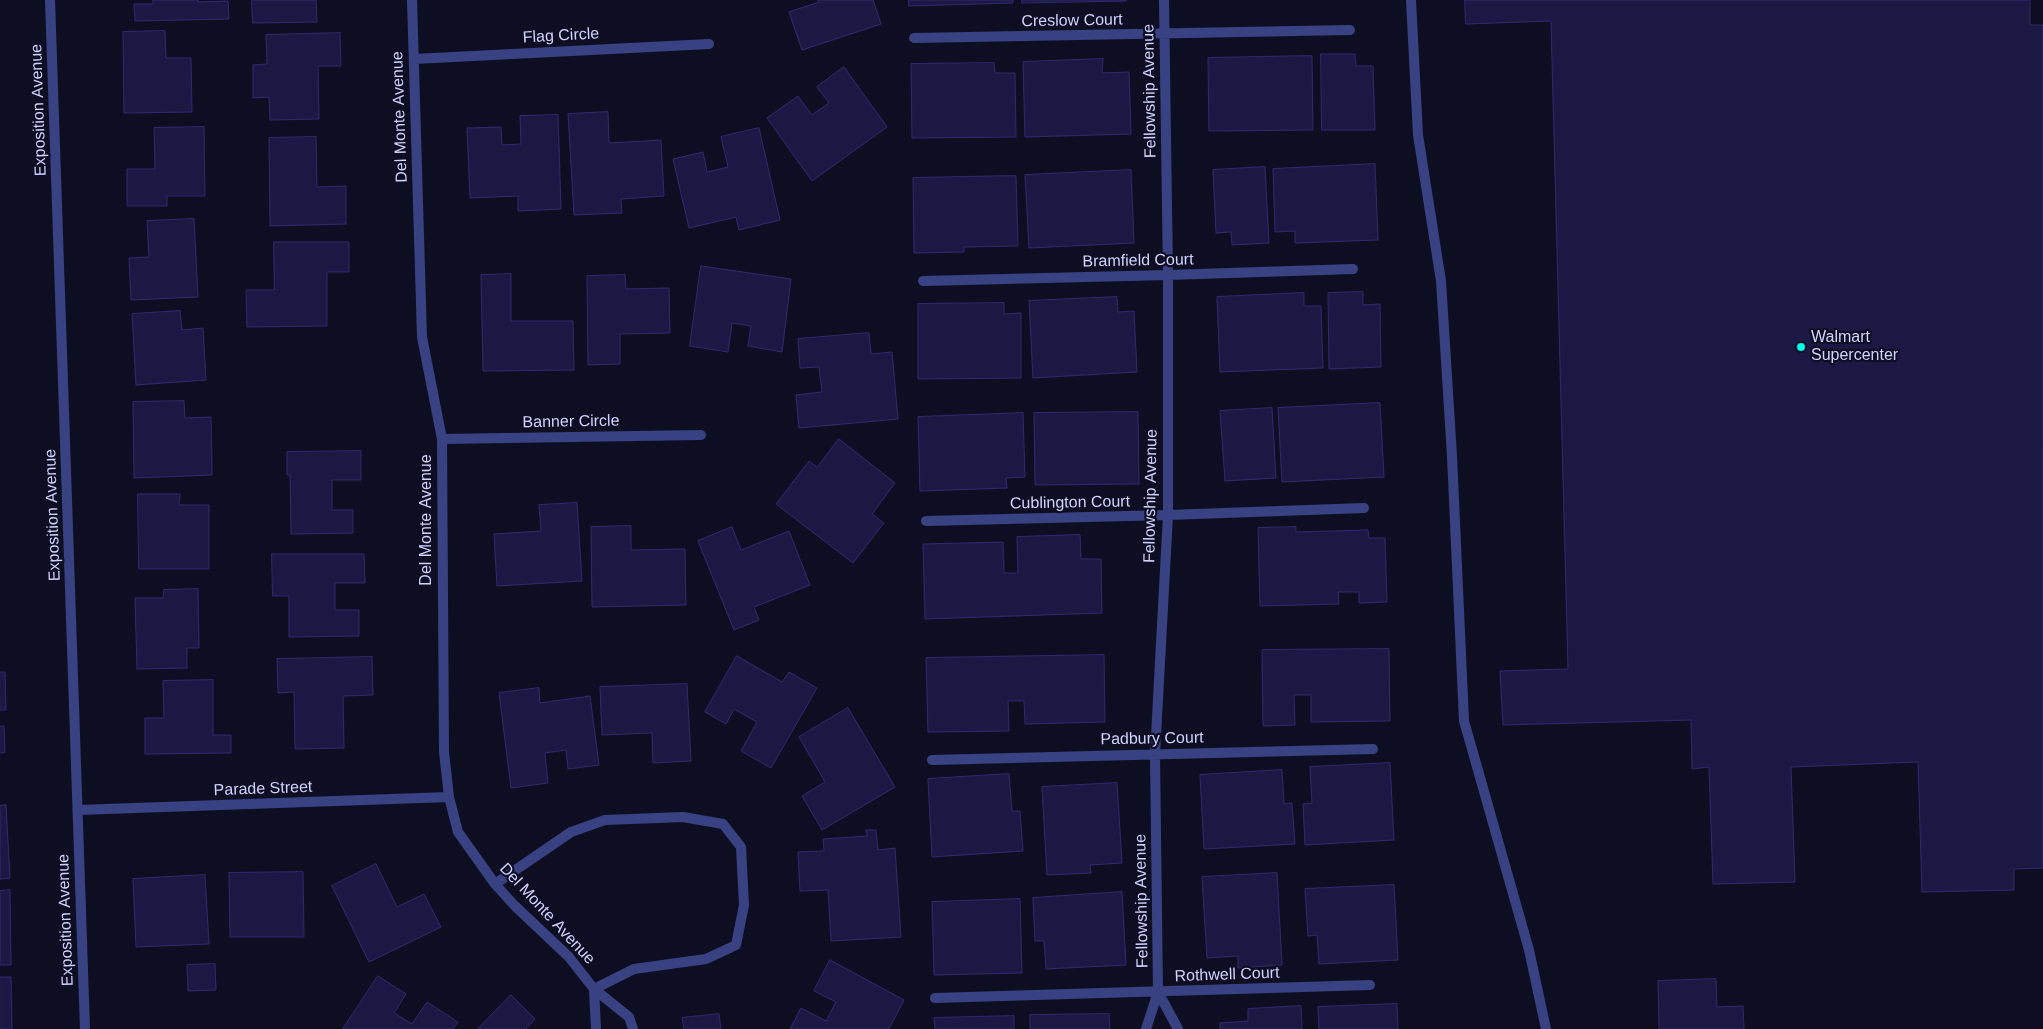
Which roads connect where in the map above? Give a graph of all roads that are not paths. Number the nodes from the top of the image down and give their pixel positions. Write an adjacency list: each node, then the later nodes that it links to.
1 (50, 0): 22 (street, Exposition Avenue)
2 (412, 0): 9 (street, Del Monte Avenue)
3 (1164, 0): 6 (street, Fellowship Avenue)
4 (1411, 0): 33 (street)
5 (1350, 30): 6 (street, Creslow Court)
6 (1165, 35): 7 (street, Creslow Court); 11 (street, Fellowship Avenue)
7 (914, 38)
8 (709, 44): 9 (street, Flag Circle)
9 (414, 59): 14 (street, Del Monte Avenue)
10 (1354, 268): 11 (street, Bramfield Court)
11 (1168, 275): 12 (street, Bramfield Court); 16 (street, Fellowship Avenue)
12 (923, 281)
13 (702, 435): 14 (street, Banner Circle)
14 (442, 439): 21 (street, Del Monte Avenue)
15 (1364, 508): 16 (street, Cublington Court)
16 (1168, 516): 17 (street, Cublington Court); 19 (street, Fellowship Avenue)
17 (926, 521)
18 (1373, 749): 19 (street, Padbury Court)
19 (1155, 754): 20 (street, Padbury Court); 26 (street, Fellowship Avenue)
20 (932, 760)
21 (449, 797): 22 (street, Parade Street); 23 (street, Del Monte Avenue)
22 (78, 810): 28 (street, Exposition Avenue)
23 (495, 884): 25 (street, Del Monte Avenue); 25 (street)
24 (1370, 985): 26 (street, Rothwell Court)
25 (594, 989): 29 (street, Del Monte Avenue); 30 (street, Del Monte Avenue)
26 (1158, 992): 27 (street, Rothwell Court); 31 (street, Fellowship Avenue); 32 (street, Fellowship Avenue)
27 (935, 998)
28 (85, 1029)
29 (596, 1029)
30 (633, 1029)
31 (1146, 1029)
32 (1178, 1029)
33 (1546, 1029)

